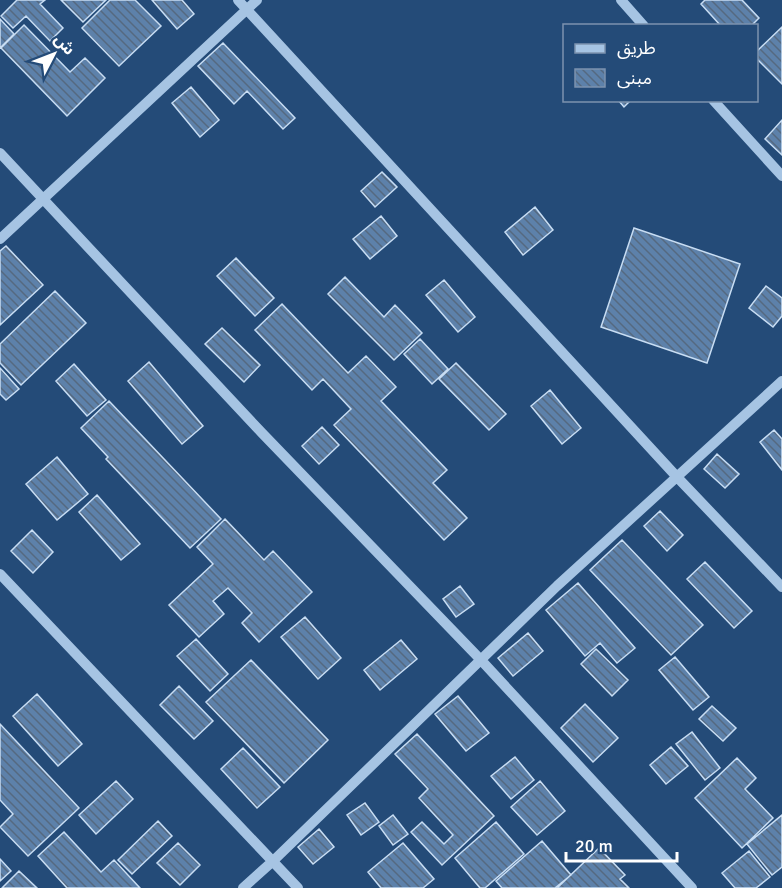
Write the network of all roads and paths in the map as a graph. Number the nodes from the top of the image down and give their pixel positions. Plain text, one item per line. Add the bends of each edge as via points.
1 (238, 0) edge
2 (257, 0) edge
3 (621, 0) edge
4 (247, 9) junction
5 (642, 24) edge
6 (715, 102) edge
7 (0, 153) edge
8 (782, 176) edge
9 (43, 199) junction
10 (0, 239) edge
11 (782, 381) edge
12 (677, 477) junction
13 (0, 574) edge
14 (782, 587) edge
15 (480, 659) junction
16 (273, 861) junction
17 (243, 888) edge
18 (298, 888) edge
19 (692, 888) edge

1 - 4 street
2 - 4 street
3 - 5 street
4 - 9 street
4 - 12 street
6 - 8 street
7 - 9 street
9 - 10 street
9 - 15 street
11 - 12 street
12 - 14 street
12 - 15 street
13 - 16 street
15 - 16 street
15 - 19 street
16 - 17 street
16 - 18 street

